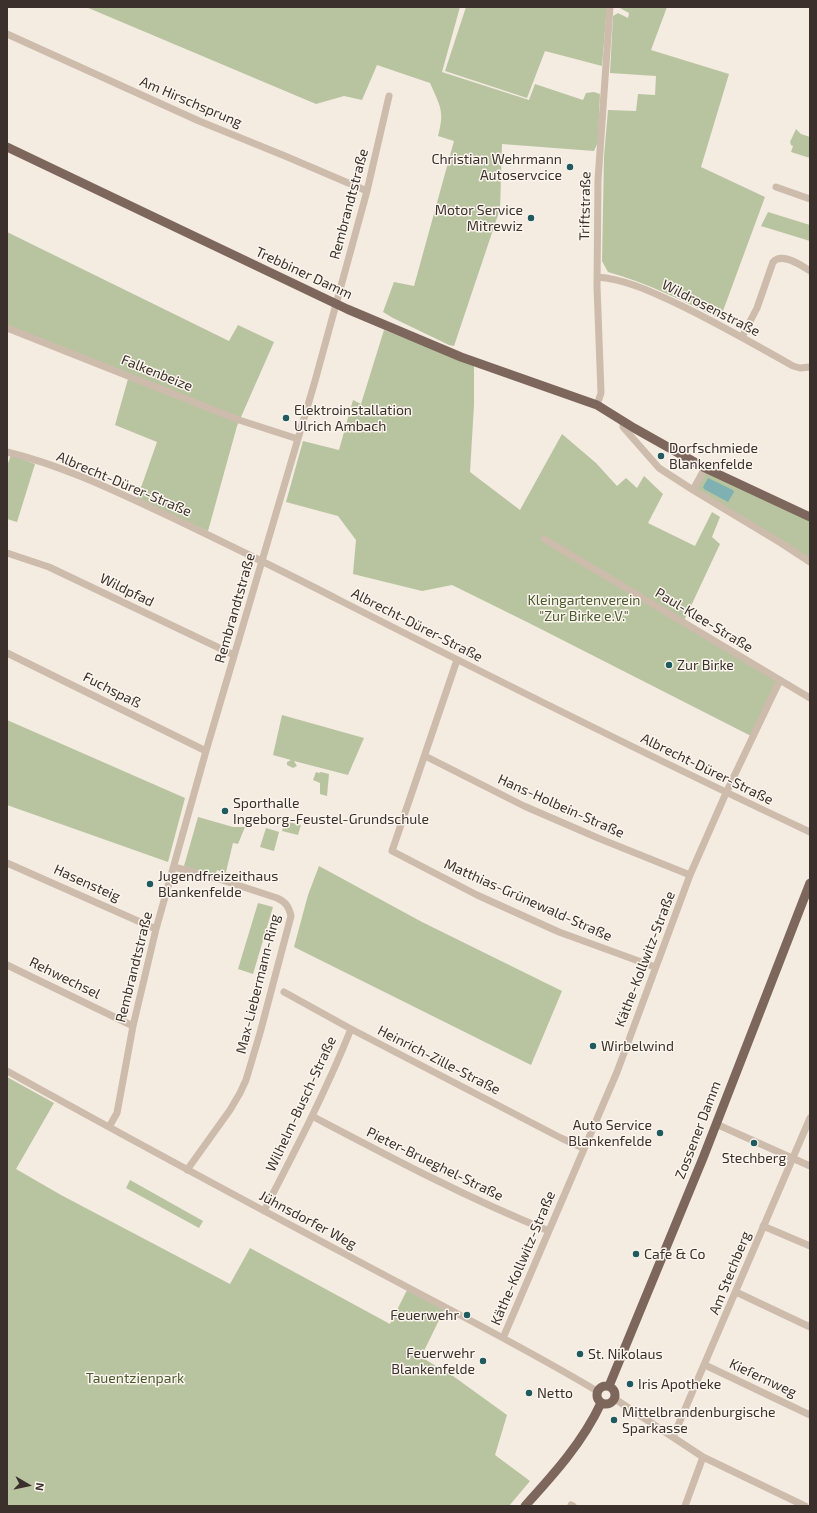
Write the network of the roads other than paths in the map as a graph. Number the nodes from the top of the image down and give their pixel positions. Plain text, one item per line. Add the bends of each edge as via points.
1 (610, 7) edge
2 (7, 34) edge
3 (389, 96) dead end
4 (7, 147) edge
5 (776, 187) dead end
6 (367, 191) junction
7 (810, 199) edge
8 (810, 271) edge
9 (597, 277) junction
10 (336, 304) junction
11 (7, 328) edge
12 (742, 337) junction
13 (810, 367) edge
14 (597, 404) junction
15 (623, 421) junction
16 (298, 439) junction
17 (7, 452) edge
18 (705, 468) junction
19 (692, 490) junction
20 (810, 517) edge
21 (544, 539) dead end
22 (7, 553) edge
23 (262, 560) junction
24 (810, 562) edge
25 (7, 653) edge
26 (234, 655) junction
27 (457, 660) junction
28 (780, 680) junction
29 (810, 698) edge
30 (206, 751) junction
31 (425, 756) junction
32 (726, 793) junction
33 (810, 832) edge
34 (7, 863) edge
35 (174, 867) junction
36 (690, 875) junction
37 (810, 883) edge
38 (156, 929) junction
39 (7, 965) edge
40 (655, 967) junction
41 (284, 992) dead end
42 (133, 1026) junction
43 (350, 1029) junction
44 (7, 1071) edge
45 (312, 1116) junction
46 (810, 1118) edge
47 (716, 1124) junction
48 (109, 1127) junction
49 (583, 1148) junction
50 (793, 1157) junction
51 (810, 1166) edge
52 (187, 1170) junction
53 (264, 1211) junction
54 (763, 1226) junction
55 (549, 1231) junction
56 (810, 1246) edge
57 (736, 1292) junction
58 (810, 1327) edge
59 (503, 1338) junction
60 (705, 1365) junction
61 (609, 1386) junction
62 (598, 1391) junction
63 (614, 1399) junction
64 (601, 1403) junction
65 (810, 1415) edge
66 (674, 1437) junction
67 (703, 1457) junction
68 (528, 1503) edge
69 (685, 1506) edge
70 (805, 1506) edge

1 - 9 street, Triftstraße via 598,180
2 - 6 street, Am Hirschsprung via 199,121
3 - 6 street, Rembrandtstraße
4 - 10 main road, Trebbiner Damm
5 - 7 street
6 - 10 street, Rembrandtstraße
8 - 12 street via 791,261 776,258 757,308
9 - 12 street, Wildrosenstraße via 614,279 656,294
9 - 14 street, Triftstraße via 601,393
10 - 14 main road, Trebbiner Damm via 454,354
10 - 16 street, Rembrandtstraße
11 - 16 street, Falkenbeize via 239,420
12 - 13 street, Wildrosenstraße via 793,366
14 - 15 main road, Trebbiner Damm
15 - 18 main road, Trebbiner Damm
15 - 19 street via 623,427 659,468
16 - 23 street, Rembrandtstraße
17 - 23 street, Albrecht-Dürer-Straße via 39,461 112,489
18 - 19 street
18 - 20 main road, Trebbiner Damm
19 - 24 street
21 - 28 street, Paul-Klee-Straße
22 - 26 street, Wildpfad via 49,567
23 - 26 street, Rembrandtstraße
23 - 27 street, Albrecht-Dürer-Straße
25 - 30 street, Fuchspaß
26 - 30 street, Rembrandtstraße
27 - 31 street
27 - 32 street, Albrecht-Dürer-Straße
28 - 29 street, Paul-Klee-Straße
28 - 32 street, Käthe-Kollwitz-Straße
30 - 35 street, Rembrandtstraße
31 - 36 street, Hans-Holbein-Straße via 524,806
31 - 40 street, Matthias-Grünewald-Straße via 392,851 477,895 559,932
32 - 33 street, Albrecht-Dürer-Straße
32 - 36 street, Käthe-Kollwitz-Straße
34 - 38 street, Hasensteig
35 - 38 street, Rembrandtstraße
35 - 52 street, Max-Liebermann-Ring via 277,898 284,901 291,916 246,1080 230,1110
36 - 40 street, Käthe-Kollwitz-Straße
37 - 47 main road, Zossener Damm
38 - 42 street, Rembrandtstraße
39 - 42 street, Rehwechsel
40 - 49 street, Käthe-Kollwitz-Straße via 617,1072
41 - 43 street, Heinrich-Zille-Straße
42 - 48 street, Rembrandtstraße via 117,1112
43 - 45 street, Wilhelm-Busch-Straße
43 - 49 street, Heinrich-Zille-Straße
44 - 48 street, Jühnsdorfer Weg
45 - 53 street, Wilhelm-Busch-Straße
45 - 55 street, Pieter-Brueghel-Straße via 500,1212
46 - 50 street, Am Stechberg
47 - 50 street
47 - 61 main road, Zossener Damm
48 - 52 street, Jühnsdorfer Weg
49 - 55 street, Käthe-Kollwitz-Straße
50 - 51 street
50 - 54 street, Am Stechberg
52 - 53 street, Jühnsdorfer Weg
53 - 59 street, Jühnsdorfer Weg
54 - 56 street
54 - 57 street, Am Stechberg
55 - 59 street, Käthe-Kollwitz-Straße
57 - 58 street
57 - 60 street, Am Stechberg
59 - 62 street, Jühnsdorfer Weg
60 - 65 street, Kiefernweg
60 - 66 street, Am Stechberg
61 - 62 main road via 601,1387
61 - 63 main road via 615,1391
62 - 64 main road via 597,1397
63 - 64 main road via 610,1404
63 - 66 street
64 - 68 main road via 586,1432
66 - 67 street
67 - 69 street
67 - 70 street

